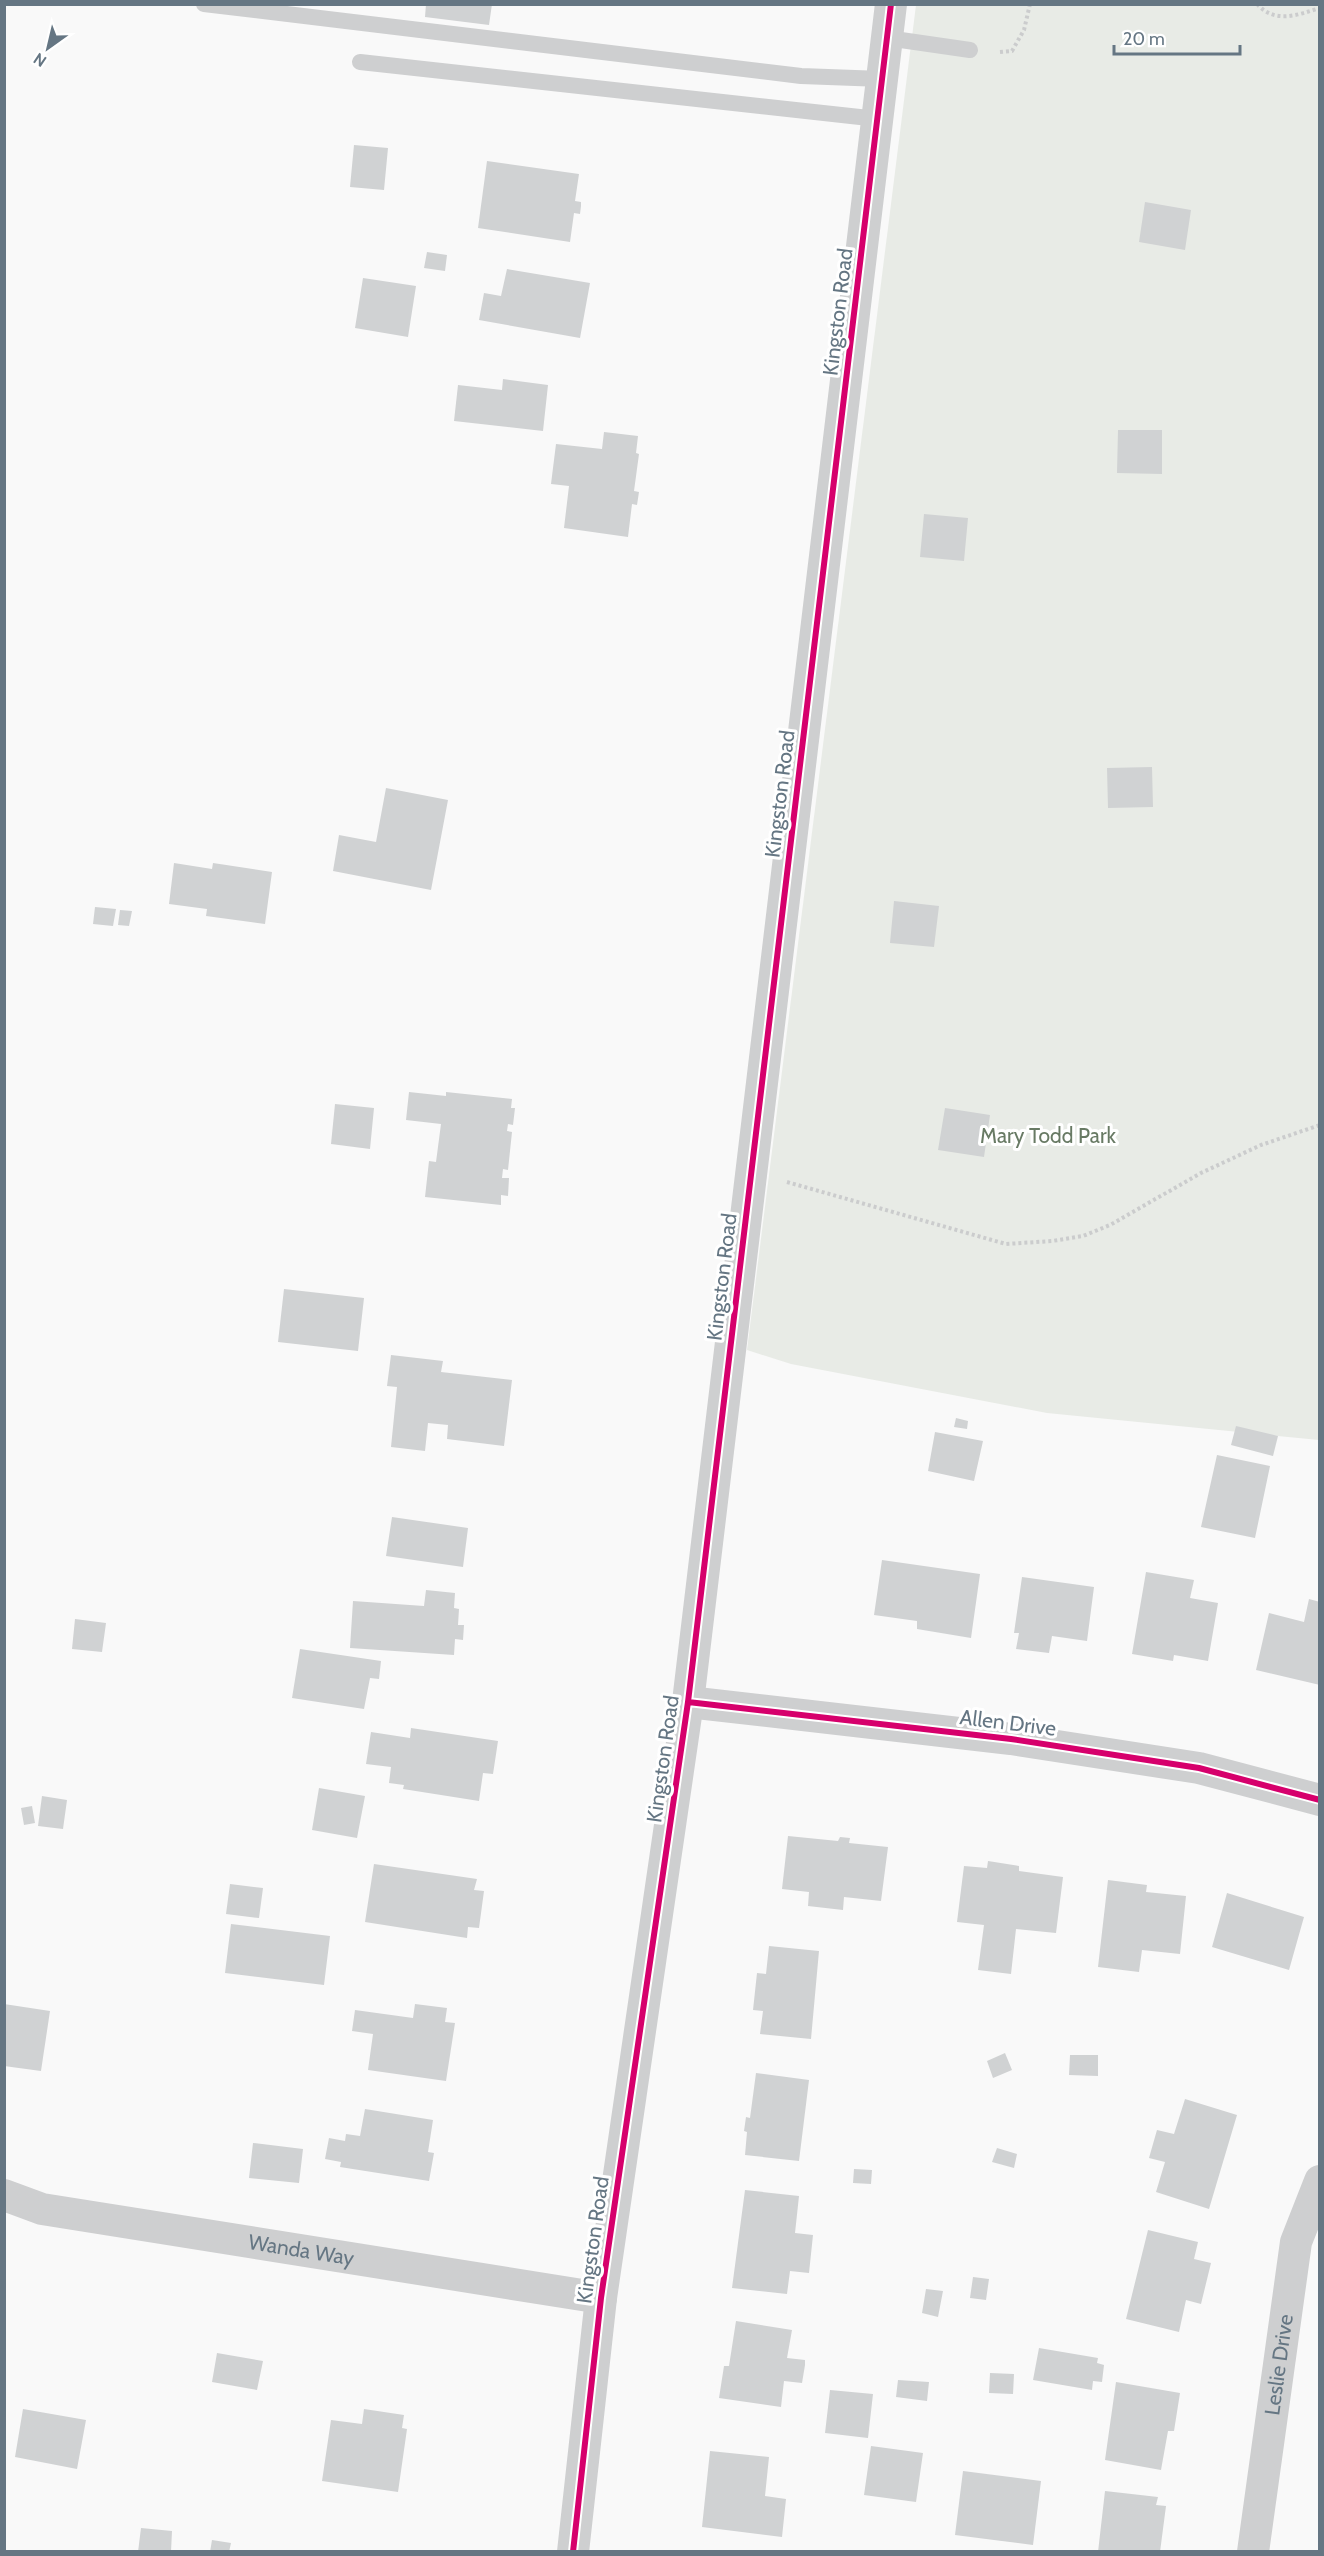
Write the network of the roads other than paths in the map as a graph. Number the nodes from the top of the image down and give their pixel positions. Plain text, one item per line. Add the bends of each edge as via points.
1 (204, 4) edge
2 (891, 4) edge
3 (887, 38) junction
4 (969, 50) road end
5 (360, 62) dead end
6 (882, 79) junction
7 (878, 119) junction
8 (688, 1702) junction
9 (1320, 1800) edge
10 (1320, 2181) edge
11 (4, 2195) edge
12 (601, 2298) junction
13 (573, 2552) edge
14 (1253, 2552) edge

1 - 6 lane via 801,76
2 - 3 street, Kingston Road
3 - 4 lane
3 - 6 street, Kingston Road
5 - 7 lane
6 - 7 street, Kingston Road
7 - 8 street, Kingston Road
8 - 9 street, Allen Drive via 1011,1739 1187,1766
8 - 12 street, Kingston Road
10 - 14 street, Leslie Drive via 1296,2242
11 - 12 street, Wanda Way via 42,2209
12 - 13 street, Kingston Road

